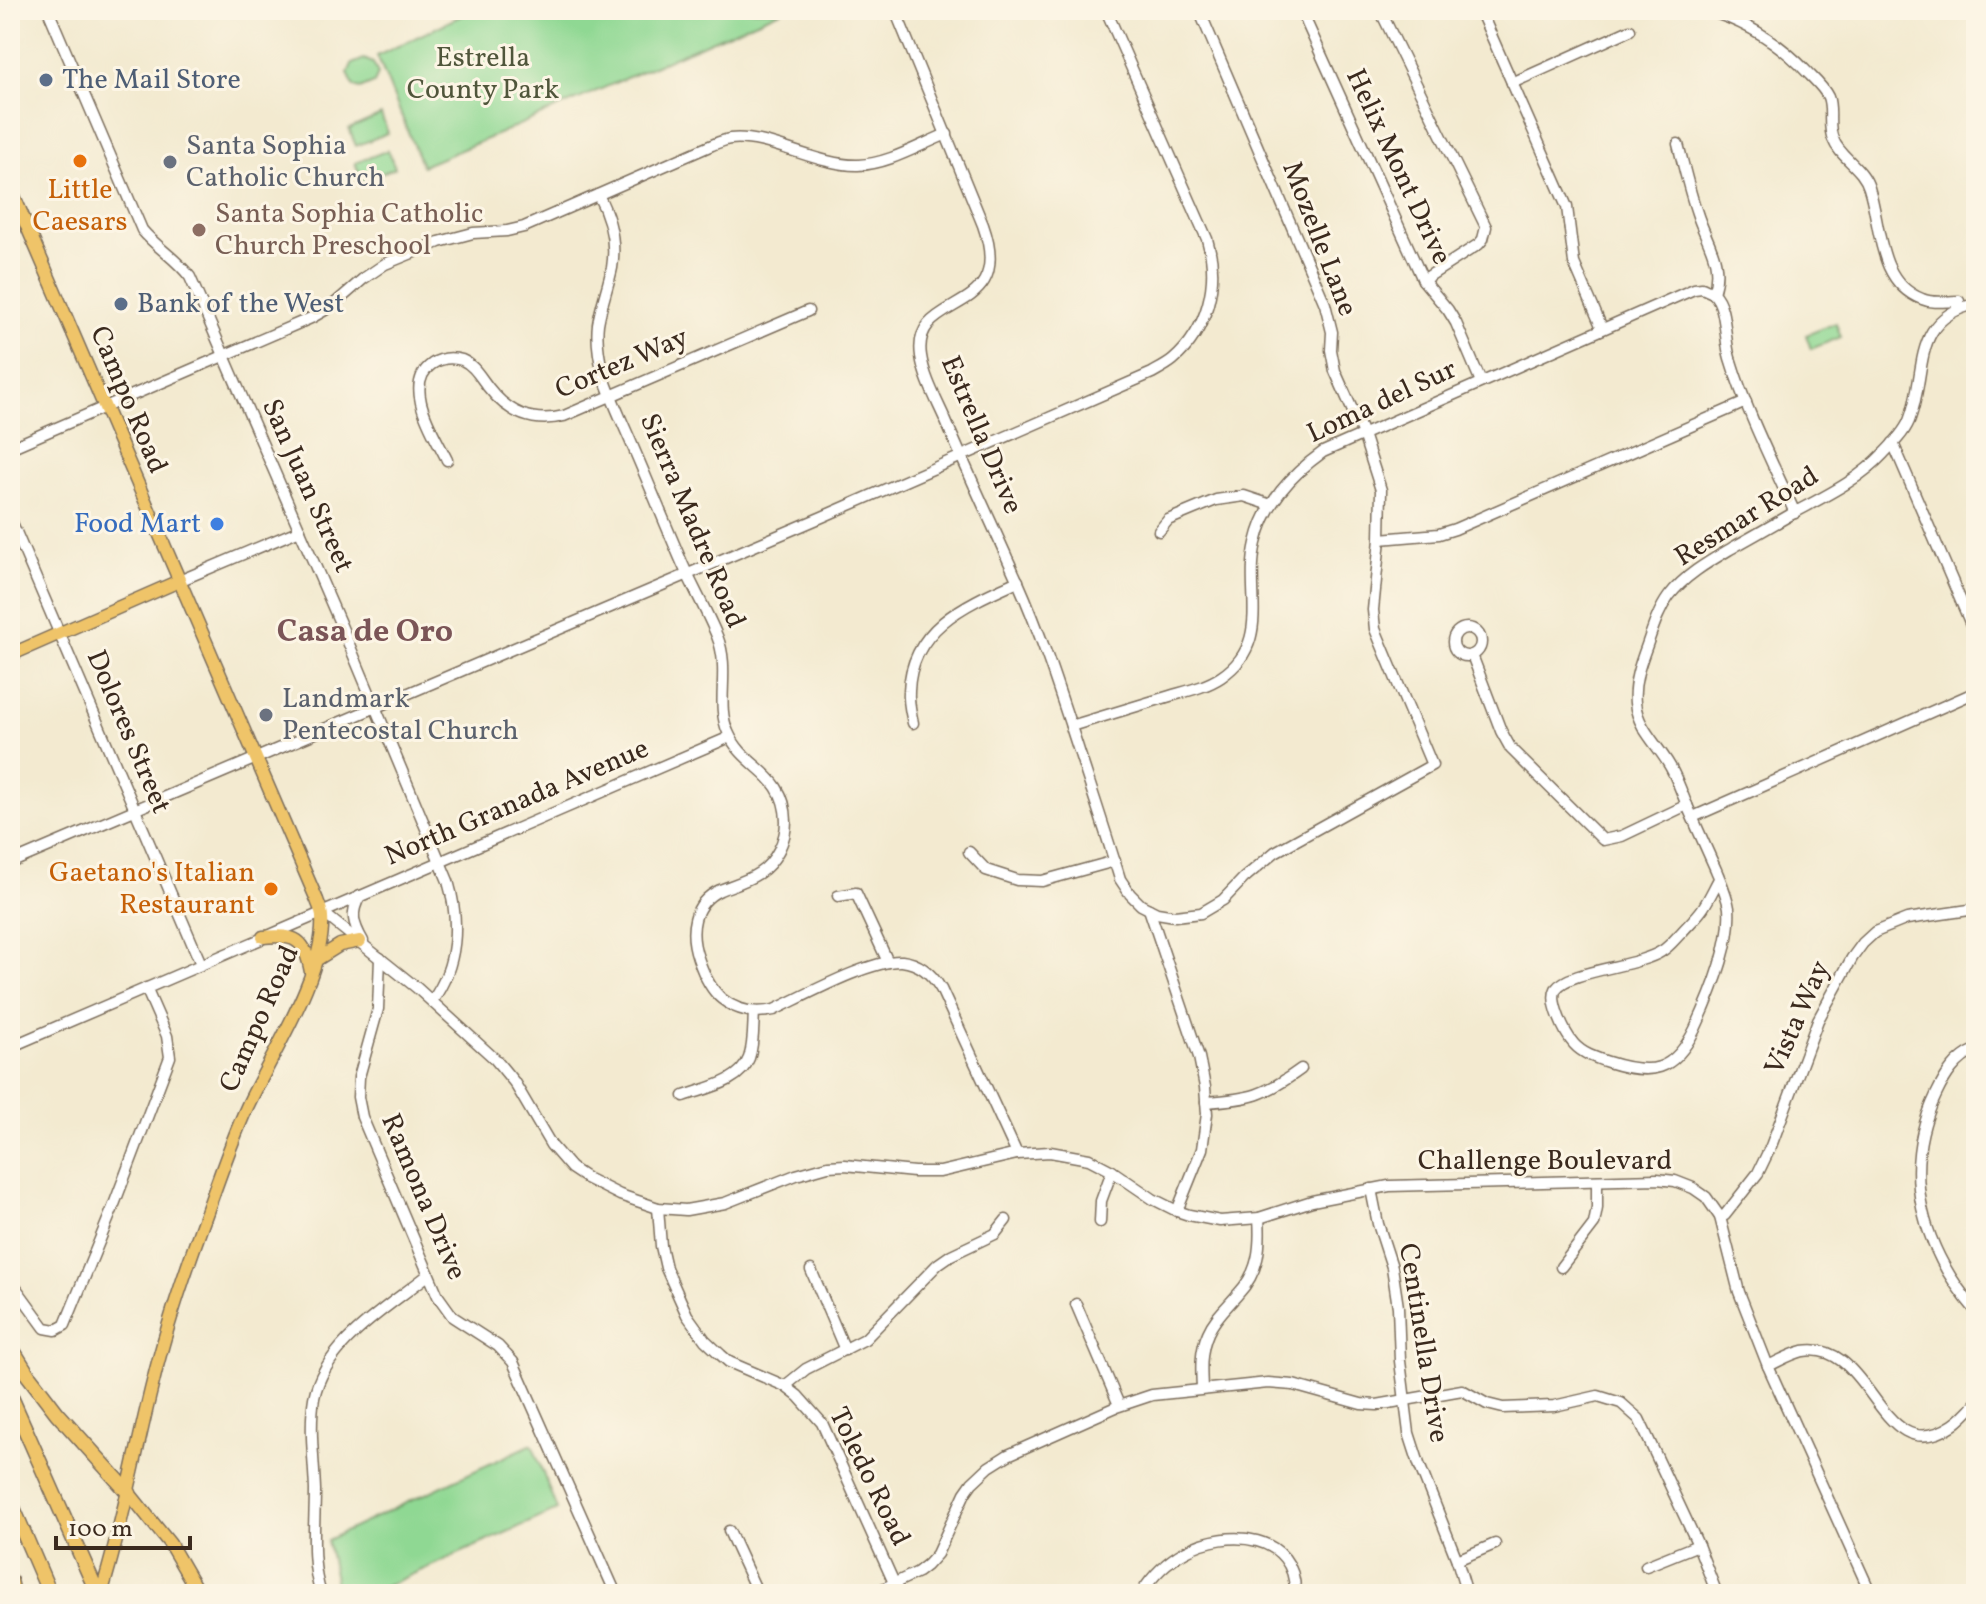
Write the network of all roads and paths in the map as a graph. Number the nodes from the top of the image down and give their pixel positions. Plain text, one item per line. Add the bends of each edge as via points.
1 (48, 10) edge
2 (895, 10) edge
3 (1106, 10) edge
4 (1199, 10) edge
5 (1301, 10) edge
6 (1380, 10) edge
7 (1480, 10) edge
8 (1705, 10) edge
9 (1630, 30) dead end
10 (1512, 83) junction
11 (947, 134) junction
12 (1678, 144) dead end
13 (10, 187) edge
14 (598, 195) junction
15 (1423, 280) junction
16 (1713, 293) junction
17 (1976, 304) edge
18 (1958, 309) junction
19 (808, 311) dead end
20 (1602, 328) junction
21 (224, 356) junction
22 (1481, 382) junction
23 (611, 395) junction
24 (1746, 402) junction
25 (105, 407) junction
26 (1363, 434) junction
27 (1893, 443) junction
28 (10, 448) edge
29 (961, 457) junction
30 (447, 460) dead end
31 (1271, 505) junction
32 (1795, 513) junction
33 (10, 518) edge
34 (300, 530) junction
35 (1159, 531) dead end
36 (1380, 539) junction
37 (687, 573) junction
38 (179, 581) junction
39 (1018, 581) junction
40 (59, 633) junction
41 (1976, 636) edge
42 (10, 655) edge
43 (1472, 655) dead end
44 (1976, 692) edge
45 (376, 706) junction
46 (913, 723) dead end
47 (1071, 726) junction
48 (730, 737) junction
49 (255, 758) junction
50 (1687, 805) junction
51 (135, 810) junction
52 (1693, 817) junction
53 (969, 852) dead end
54 (440, 861) junction
55 (1115, 861) junction
56 (10, 863) edge
57 (1719, 879) junction
58 (360, 896) junction
59 (838, 896) dead end
60 (1149, 909) junction
61 (1976, 909) edge
62 (322, 912) junction
63 (263, 937) junction
64 (363, 944) junction
65 (380, 958) junction
66 (888, 962) junction
67 (201, 964) junction
68 (314, 966) junction
69 (146, 988) junction
70 (432, 1001) junction
71 (754, 1012) junction
72 (10, 1047) edge
73 (1976, 1050) edge
74 (1301, 1069) dead end
75 (684, 1096) dead end
76 (1206, 1102) junction
77 (1017, 1154) junction
78 (1112, 1171) junction
79 (1597, 1181) junction
80 (1371, 1189) junction
81 (658, 1208) junction
82 (1177, 1211) junction
83 (1720, 1217) junction
84 (1259, 1218) junction
85 (1006, 1220) dead end
86 (1100, 1222) dead end
87 (1561, 1267) dead end
88 (811, 1270) dead end
89 (428, 1275) junction
90 (10, 1280) edge
91 (1076, 1304) dead end
92 (1976, 1311) edge
93 (10, 1346) edge
94 (845, 1350) junction
95 (1768, 1366) junction
96 (785, 1386) junction
97 (1202, 1388) junction
98 (10, 1395) edge
99 (1404, 1401) junction
100 (1976, 1403) edge
101 (1119, 1405) junction
102 (129, 1493) junction
103 (10, 1501) edge
104 (729, 1531) dead end
105 (1495, 1544) dead end
106 (1698, 1545) junction
107 (1457, 1560) junction
108 (1646, 1566) dead end
109 (10, 1580) edge
110 (897, 1589) edge
111 (13, 1594) edge
112 (50, 1594) edge
113 (100, 1594) edge
114 (199, 1594) edge
115 (321, 1594) edge
116 (616, 1594) edge
117 (758, 1594) edge
118 (872, 1594) edge
119 (1141, 1594) edge
120 (1295, 1594) edge
121 (1467, 1594) edge
122 (1717, 1594) edge
123 (1871, 1594) edge

1 - 21 street, San Juan Street via 142,230 190,277
2 - 11 street, Estrella Drive
3 - 29 street via 1202,225 1212,255 1207,309 1171,363
4 - 26 street, Mozelle Lane via 1325,304 1335,371
5 - 15 street, Helix Mont Drive
6 - 15 street via 1486,227 1479,244
7 - 10 street
8 - 18 street via 1764,35 1818,83 1829,100 1833,140 1870,188 1891,273 1923,300 1959,301
9 - 10 street
10 - 20 street via 1567,207 1574,263
11 - 14 street via 859,165 729,139
11 - 29 street, Estrella Drive via 990,253 982,285 930,322 920,346
12 - 16 street via 1697,215 1715,256
13 - 25 main road, Campo Road
14 - 21 street via 524,227 439,242 385,264 324,311
14 - 23 street, Sierra Madre Road via 613,248 597,332
15 - 22 street, Helix Mont Drive via 1456,323
16 - 20 street, Loma del Sur via 1694,289
16 - 24 street
17 - 18 street, Resmar Road
18 - 27 street, Resmar Road via 1936,326 1923,349 1917,396 1907,425
19 - 23 street, Cortez Way
20 - 22 street, Loma del Sur
21 - 25 street
21 - 34 street, San Juan Street
22 - 26 street, Loma del Sur
23 - 30 street, Cortez Way via 547,420 515,412 467,363 454,358 436,362 423,374 419,393
23 - 37 street, Sierra Madre Road
24 - 32 street
24 - 36 street via 1455,529
25 - 28 street
25 - 38 main road, Campo Road
26 - 31 street, Loma del Sur via 1304,466
26 - 36 street, Mozelle Lane via 1381,490
27 - 32 street, Resmar Road via 1866,471
27 - 41 street
29 - 37 street
29 - 39 street, Estrella Drive
31 - 35 street via 1244,496 1216,500 1168,520
31 - 47 street, Loma del Sur via 1253,558 1254,627 1234,666 1211,683
32 - 50 street, Resmar Road via 1701,566 1659,613 1637,673 1635,702 1641,725 1673,770
33 - 40 street, Dolores Street
34 - 38 street
34 - 45 street, San Juan Street
36 - 60 street, Mozelle Lane via 1375,629 1432,765 1275,852 1209,909 1175,916
37 - 45 street
37 - 48 street, Sierra Madre Road via 720,645 723,715
38 - 40 main road
38 - 49 main road, Campo Road
39 - 46 street via 958,610 930,635 911,670
39 - 47 street, Estrella Drive
40 - 42 main road
40 - 51 street, Dolores Street
43 - 50 street via 1511,749 1603,840
44 - 52 street
45 - 49 street
45 - 54 street, San Juan Street
47 - 55 street, Estrella Drive
48 - 54 street, North Granada Avenue
48 - 71 street via 779,791 784,836 764,869 704,902 692,935 713,990 730,1004
49 - 51 street
49 - 62 main road, Campo Road
50 - 52 street, Resmar Road
51 - 56 street
51 - 67 street, Dolores Street
52 - 57 street, Resmar Road
53 - 55 street via 986,870 1017,880 1042,881
54 - 58 street, North Granada Avenue
54 - 70 street, San Juan Street via 454,904 455,942 445,980
55 - 60 street, Estrella Drive via 1130,894
57 - 57 street, Resmar Road via 1703,908 1665,950 1558,986 1558,1016 1574,1044 1589,1056 1652,1071 1687,1045 1709,999 1729,931 1728,904
58 - 62 street, North Granada Avenue
58 - 64 street via 352,917
59 - 66 street via 856,893
60 - 76 street via 1199,1057
61 - 83 street, Vista Way via 1907,919 1863,943 1818,1020 1758,1173
62 - 63 street, North Granada Avenue
62 - 64 street, Challenge Boulevard
62 - 68 main road, Campo Road
63 - 67 street, North Granada Avenue
63 - 68 main road via 296,938
64 - 65 street, Challenge Boulevard
64 - 68 main road via 340,945
65 - 70 street, Challenge Boulevard
65 - 89 street, Ramona Drive via 378,1009 360,1070 358,1103
66 - 71 street via 774,1010
66 - 77 street via 912,963 937,982
67 - 69 street, North Granada Avenue
68 - 102 main road, Campo Road via 233,1138 168,1322
69 - 72 street, North Granada Avenue
69 - 90 street via 167,1036 170,1057 67,1322 60,1329 45,1328
70 - 81 street, Challenge Boulevard via 507,1073 571,1168 620,1195
71 - 75 street via 750,1055 741,1071
73 - 92 street via 1954,1064 1931,1105 1919,1151 1918,1182 1932,1244
74 - 76 street via 1263,1093
76 - 82 street via 1202,1149
77 - 78 street, Challenge Boulevard via 1076,1156
77 - 81 street, Challenge Boulevard via 940,1172 828,1166 725,1203 686,1210
78 - 82 street, Challenge Boulevard
78 - 86 street
79 - 80 street, Challenge Boulevard
79 - 83 street, Challenge Boulevard via 1675,1181 1699,1192
79 - 87 street via 1594,1224
80 - 84 street, Challenge Boulevard
80 - 99 street, Centinella Drive via 1392,1267
81 - 96 street, Toledo Road via 666,1268 692,1324 729,1362
82 - 84 street, Challenge Boulevard via 1220,1221
83 - 95 street via 1739,1292
84 - 97 street via 1255,1268 1218,1315 1204,1343
85 - 94 street via 995,1234 938,1264 865,1339
88 - 94 street
89 - 115 street via 343,1344 317,1388 315,1565
89 - 116 street, Ramona Drive via 453,1317 513,1362
91 - 101 street
93 - 102 highway via 57,1413
94 - 96 street
95 - 100 street via 1809,1351 1844,1361 1898,1427 1916,1434 1945,1429
95 - 123 street
96 - 110 street, Toledo Road via 822,1423
97 - 99 street via 1268,1383 1361,1404
97 - 101 street
98 - 113 highway
99 - 106 street via 1462,1390 1503,1408 1554,1406 1598,1396 1621,1403 1639,1419
99 - 107 street, Centinella Drive via 1413,1448
101 - 110 street via 989,1467 965,1493 937,1554
102 - 113 main road, Campo Road
102 - 114 main road via 170,1544
103 - 112 highway
104 - 117 street
105 - 107 street
106 - 108 street
106 - 122 street
107 - 121 street, Centinella Drive
109 - 111 highway
110 - 118 street
119 - 120 street via 1186,1550 1238,1539 1263,1541 1285,1557

